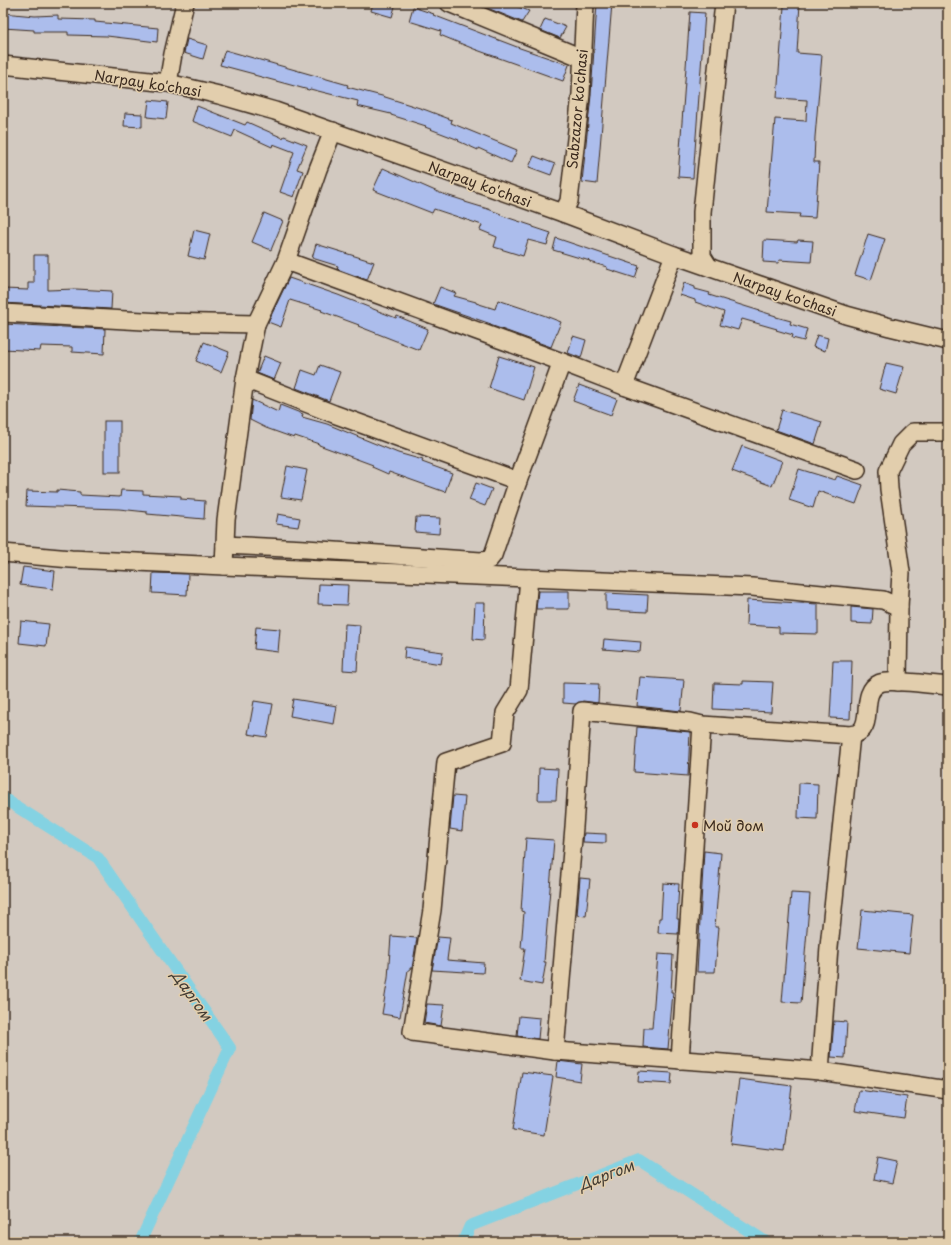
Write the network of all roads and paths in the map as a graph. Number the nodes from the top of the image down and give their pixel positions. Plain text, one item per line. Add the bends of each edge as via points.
1 (185, 3) edge
2 (449, 3) edge
3 (585, 3) edge
4 (724, 3) edge
5 (582, 58) junction
6 (3, 65) edge
7 (168, 83) junction
8 (333, 131) junction
9 (563, 213) junction
10 (674, 255) junction
11 (286, 261) junction
12 (709, 267) junction
13 (3, 313) edge
14 (256, 324) junction
15 (948, 341) edge
16 (562, 362) junction
17 (245, 379) junction
18 (624, 386) junction
19 (948, 432) edge
20 (857, 470) dead end
21 (518, 481) junction
22 (225, 545) junction
23 (3, 553) edge
24 (224, 566) junction
25 (529, 578) junction
26 (899, 607) junction
27 (898, 682) junction
28 (948, 686) edge
29 (702, 725) junction
30 (851, 736) junction
31 (555, 1051) junction
32 (680, 1060) junction
33 (820, 1071) junction
34 (948, 1090) edge

1 - 7 street
2 - 5 street
3 - 5 street, Sabzazor ko'chasi
4 - 12 street via 702,212 702,256
5 - 9 street, Sabzazor ko'chasi via 581,94 569,201
6 - 7 street, Narpay ko'chasi
7 - 8 street, Narpay ko'chasi via 275,111
8 - 9 street, Narpay ko'chasi
8 - 11 street
9 - 10 street, Narpay ko'chasi
10 - 12 street, Narpay ko'chasi
10 - 18 street
11 - 14 street
11 - 16 street
12 - 15 street, Narpay ko'chasi via 846,315
13 - 14 street via 161,322
14 - 17 street
16 - 18 street
16 - 21 street
17 - 21 street
17 - 22 street
18 - 20 street
19 - 26 street via 913,432 901,444 888,470 888,489 901,572
21 - 22 street via 494,555 489,560
22 - 24 street
23 - 24 street
24 - 25 street
25 - 26 street via 752,587 883,600
25 - 31 street via 519,690 505,713 502,743 446,762 432,910 412,1032
26 - 27 street
27 - 28 street
27 - 30 street via 880,683 873,689 868,697 865,724 860,732
29 - 30 street
29 - 31 street via 582,711
29 - 32 street
30 - 33 street via 829,947
31 - 32 street
32 - 33 street
33 - 34 street

